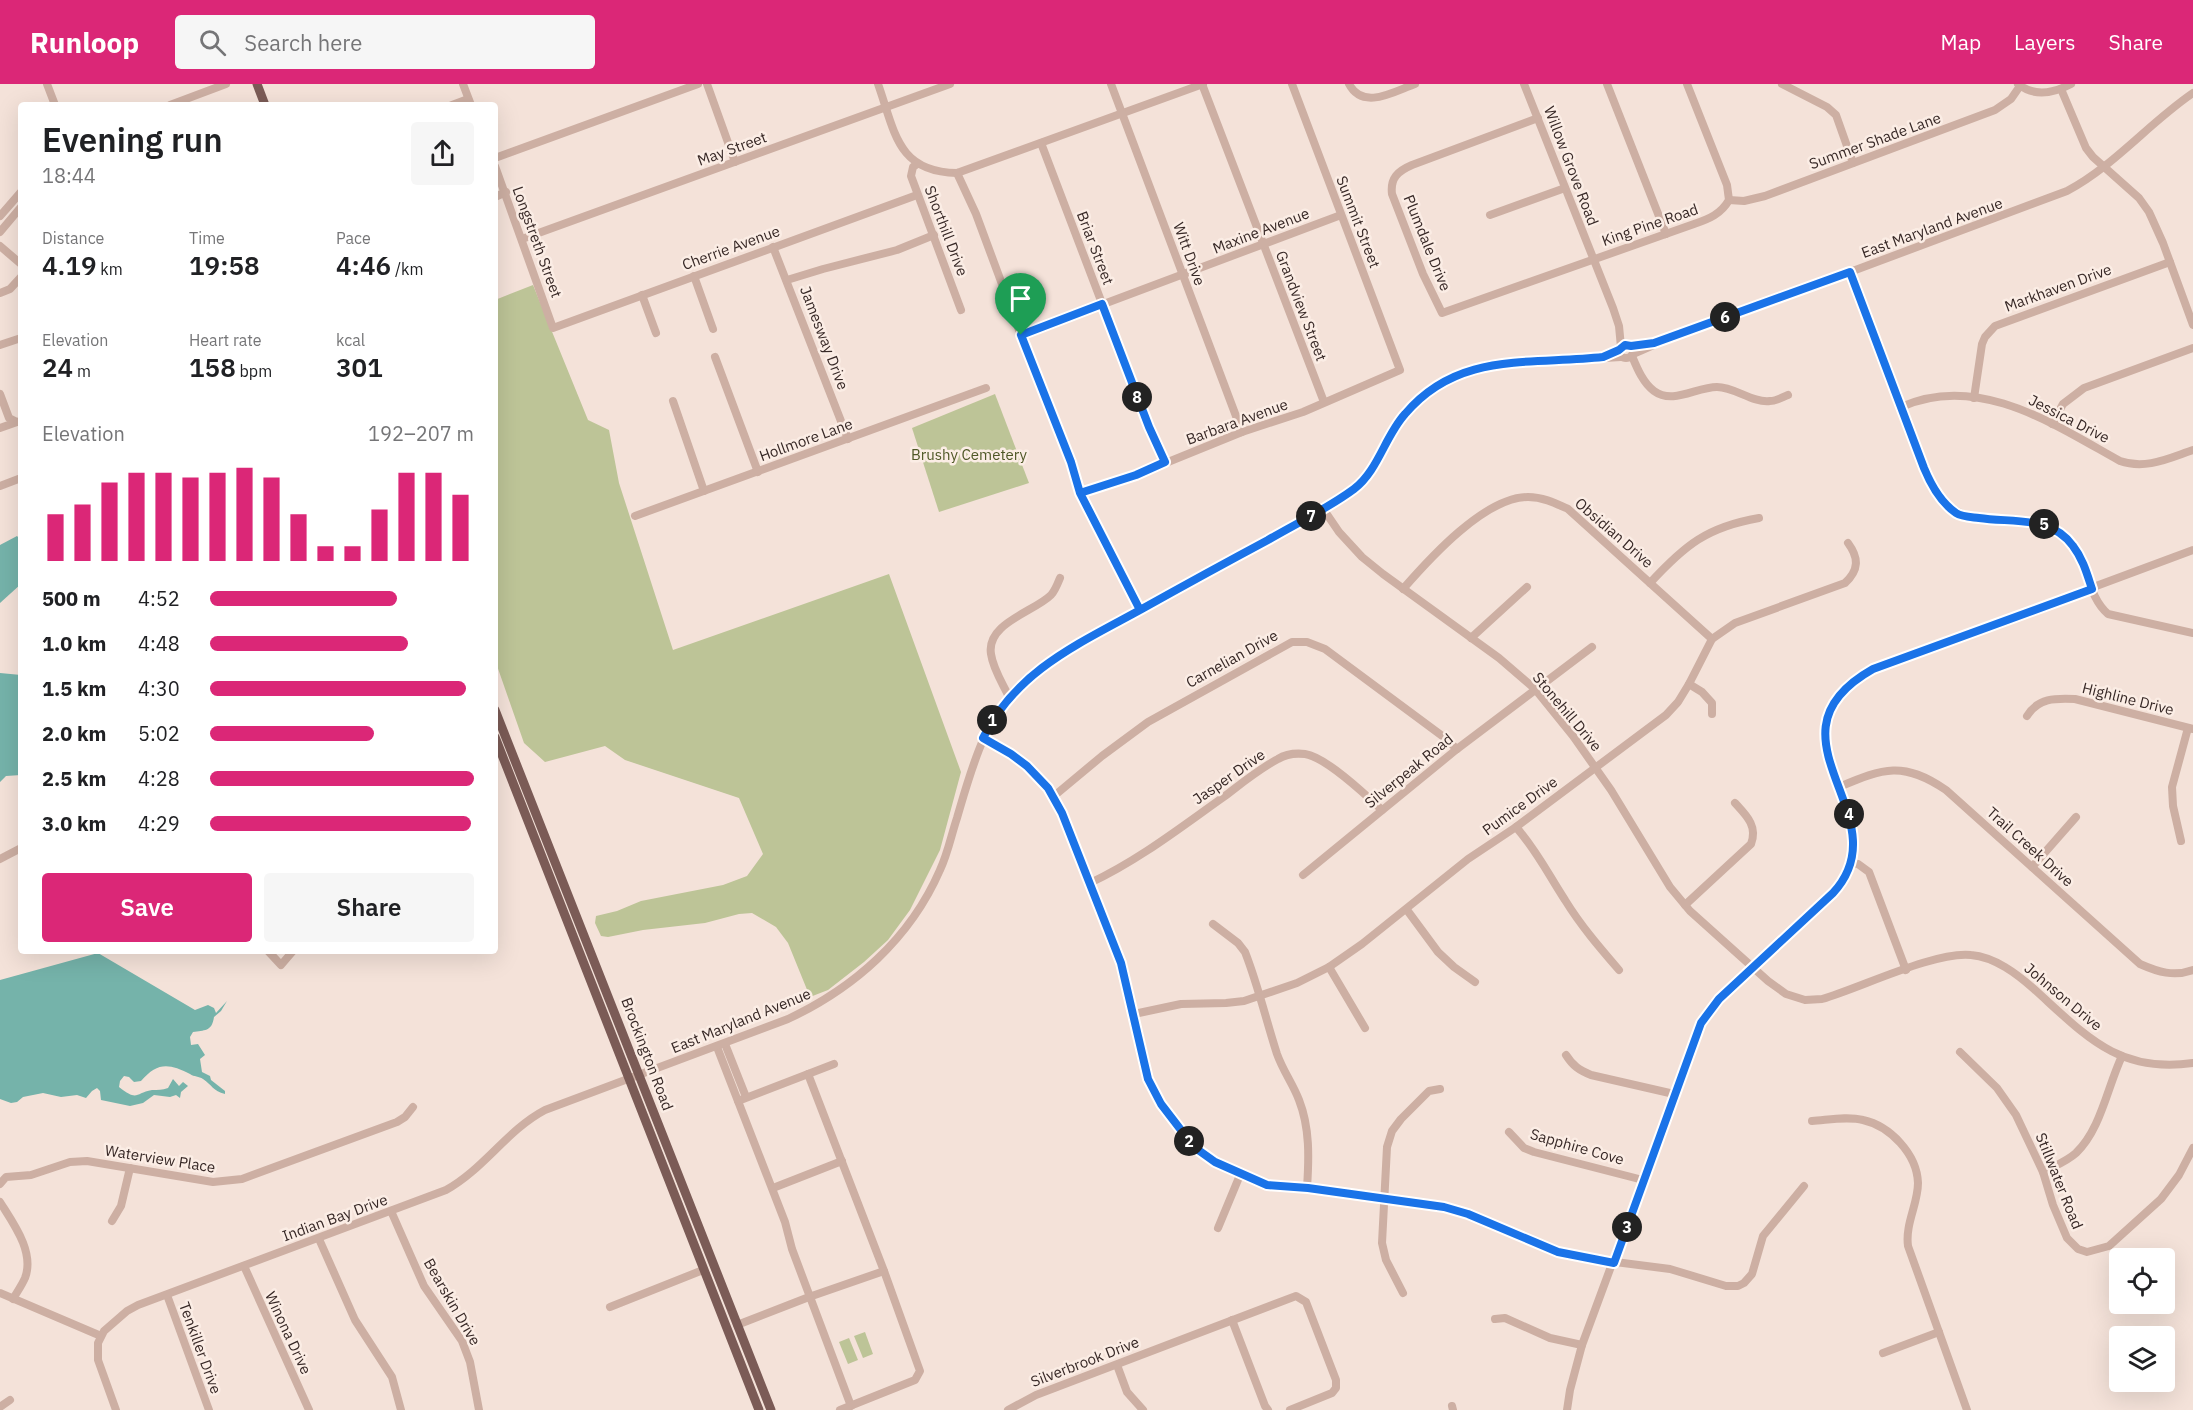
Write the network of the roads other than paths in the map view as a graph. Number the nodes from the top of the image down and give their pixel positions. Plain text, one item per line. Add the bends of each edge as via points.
1 (47, 84) edge
2 (226, 84) edge
3 (257, 84) edge
4 (463, 84) edge
5 (698, 84) edge
6 (707, 84) edge
7 (878, 84) edge
8 (950, 84) edge
9 (1111, 84) edge
10 (1202, 84) edge
11 (1292, 84) edge
12 (1350, 84) edge
13 (1415, 84) edge
14 (1524, 84) edge
15 (1607, 84) edge
16 (1687, 84) edge
17 (1782, 84) edge
18 (2071, 84) edge
19 (2019, 85) edge
20 (2061, 89) junction
21 (2193, 93) edge
22 (54, 102) edge
23 (178, 102) edge
24 (264, 102) edge
25 (470, 102) edge
26 (886, 107) junction
27 (1122, 113) junction
28 (1538, 118) junction
29 (1041, 143) junction
30 (498, 157) edge
31 (735, 162) junction
32 (1853, 163) junction
33 (917, 164) junction
34 (2104, 167) junction
35 (498, 172) edge
36 (957, 173) junction
37 (1565, 188) junction
38 (506, 192) junction
39 (18, 195) edge
40 (917, 195) junction
41 (498, 196) edge
42 (1729, 200) junction
43 (13, 201) junction
44 (18, 205) edge
45 (18, 211) edge
46 (1341, 215) junction
47 (1490, 215) dead end
48 (0, 216) edge
49 (0, 232) edge
50 (934, 234) junction
51 (1666, 234) junction
52 (522, 240) junction
53 (1263, 244) junction
54 (0, 246) edge
55 (773, 247) junction
56 (1593, 259) junction
57 (18, 261) edge
58 (2169, 262) junction
59 (1850, 272) junction
60 (1182, 274) junction
61 (694, 276) junction
62 (18, 280) edge
63 (788, 280) junction
64 (0, 293) edge
65 (642, 295) junction
66 (1102, 304) junction
67 (961, 310) dead end
68 (2193, 325) edge
69 (553, 328) joint
70 (713, 329) dead end
71 (656, 333) dead end
72 (1021, 335) junction
73 (18, 339) edge
74 (0, 345) edge
75 (2193, 348) edge
76 (1626, 352) junction
77 (715, 357) dead end
78 (1400, 370) joint
79 (986, 388) dead end
80 (0, 394) edge
81 (1788, 395) dead end
82 (1974, 398) junction
83 (673, 401) dead end
84 (1324, 402) junction
85 (1901, 407) junction
86 (18, 421) edge
87 (18, 421) edge
88 (2052, 424) junction
89 (0, 428) edge
90 (1242, 432) junction
91 (848, 438) junction
92 (2193, 450) edge
93 (1165, 462) junction
94 (758, 472) junction
95 (18, 479) edge
96 (0, 486) edge
97 (704, 491) junction
98 (1080, 493) junction
99 (1324, 510) junction
100 (635, 516) dead end
101 (1759, 518) dead end
102 (1848, 543) dead end
103 (2193, 550) edge
104 (1060, 578) dead end
105 (1650, 582) junction
106 (1527, 587) dead end
107 (1403, 589) junction
108 (2092, 589) junction
109 (1140, 610) junction
110 (2193, 633) edge
111 (1471, 638) junction
112 (1712, 639) junction
113 (1592, 647) dead end
114 (1689, 684) junction
115 (1535, 689) junction
116 (1009, 698) junction
117 (1713, 714) dead end
118 (2027, 716) dead end
119 (498, 718) edge
120 (2190, 728) edge
121 (983, 738) junction
122 (498, 745) edge
123 (1457, 749) junction
124 (1594, 767) junction
125 (1839, 787) junction
126 (1054, 796) junction
127 (1735, 803) dead end
128 (1382, 810) junction
129 (2076, 817) dead end
130 (1516, 827) junction
131 (2181, 841) dead end
132 (18, 850) edge
133 (0, 859) edge
134 (1851, 863) junction
135 (2032, 867) junction
136 (1303, 875) dead end
137 (1090, 883) junction
138 (1685, 905) junction
139 (1407, 910) junction
140 (1213, 924) dead end
141 (271, 954) edge
142 (290, 954) edge
143 (1752, 966) junction
144 (1329, 967) junction
145 (1619, 970) dead end
146 (1906, 970) junction
147 (2193, 970) edge
148 (1475, 982) dead end
149 (1260, 997) junction
150 (1134, 1014) junction
151 (1365, 1028) dead end
152 (721, 1046) junction
153 (1960, 1052) dead end
154 (1566, 1055) dead end
155 (2122, 1056) junction
156 (2193, 1063) edge
157 (834, 1064) dead end
158 (808, 1074) junction
159 (639, 1076) junction
160 (629, 1080) junction
161 (1440, 1089) dead end
162 (1674, 1094) junction
163 (742, 1099) junction
164 (413, 1107) dead end
165 (1812, 1122) dead end
166 (1509, 1132) dead end
167 (2193, 1148) edge
168 (842, 1161) junction
169 (130, 1168) junction
170 (2043, 1172) junction
171 (1240, 1174) junction
172 (1643, 1180) junction
173 (0, 1184) edge
174 (1804, 1186) dead end
175 (773, 1188) junction
176 (1308, 1188) junction
177 (1384, 1198) junction
178 (0, 1202) edge
179 (391, 1211) junction
180 (112, 1221) dead end
181 (1218, 1228) dead end
182 (319, 1239) junction
183 (1614, 1263) junction
184 (244, 1266) junction
185 (703, 1270) junction
186 (884, 1271) junction
187 (0, 1293) edge
188 (1403, 1293) dead end
189 (166, 1294) junction
190 (809, 1297) junction
191 (13, 1299) junction
192 (610, 1307) dead end
193 (1495, 1319) dead end
194 (1232, 1320) junction
195 (736, 1325) junction
196 (1939, 1332) junction
197 (101, 1336) junction
198 (1582, 1345) junction
199 (1883, 1353) dead end
200 (1117, 1365) junction
201 (10, 1400) dead end
202 (851, 1406) junction
203 (0, 1407) edge
204 (116, 1410) edge
205 (209, 1410) edge
206 (309, 1410) edge
207 (401, 1410) edge
208 (479, 1410) edge
209 (759, 1410) edge
210 (771, 1410) edge
211 (840, 1410) edge
212 (1008, 1410) edge
213 (1143, 1410) edge
214 (1268, 1410) edge
215 (1290, 1410) edge
216 (1566, 1410) edge
217 (1967, 1410) edge

1 - 22 street
2 - 23 street
3 - 24 main road
4 - 25 street
5 - 30 street
6 - 31 street
7 - 26 street
8 - 26 street, May Street
9 - 27 street, Witt Drive
10 - 27 street
10 - 53 street, Grandview Street
11 - 46 street, Summit Street
12 - 13 street via 1359,96 1371,99
14 - 28 street, Willow Grove Road
15 - 51 street
16 - 42 street via 1727,185
17 - 32 street via 1827,106 1836,115
18 - 20 street
19 - 20 street via 2044,92
19 - 32 street, Summer Shade Lane via 2011,99 1995,110
20 - 34 street via 2080,139
21 - 34 street, East Maryland Avenue
26 - 31 street, May Street
26 - 33 street via 902,149
27 - 29 street
27 - 60 street, Witt Drive
28 - 37 street, Willow Grove Road
28 - 56 street, Plumdale Drive via 1398,173 1392,183 1392,194 1409,239 1442,313
29 - 36 street
29 - 66 street, Briar Street
31 - 52 street, May Street
32 - 42 street, Summer Shade Lane via 1754,199
33 - 36 street via 933,171
33 - 40 street, Shorthill Drive via 911,176
34 - 58 street via 2139,198 2155,224
34 - 59 street, East Maryland Avenue via 2044,201
35 - 38 street, Longstreth Street
36 - 72 street
37 - 47 street
37 - 56 street, Willow Grove Road
38 - 41 street
38 - 52 street, Longstreth Street
39 - 43 street
40 - 50 street, Shorthill Drive
40 - 55 street, Cherrie Avenue
42 - 51 street, King Pine Road via 1715,216
43 - 44 street
43 - 48 street
45 - 49 street
46 - 53 street, Maxine Avenue
46 - 78 street, Summit Street
50 - 63 street via 897,250
50 - 67 street, Shorthill Drive
51 - 56 street, King Pine Road
52 - 69 street, Longstreth Street
53 - 60 street, Maxine Avenue
53 - 84 street, Grandview Street
54 - 57 street
55 - 61 street, Cherrie Avenue
55 - 63 street, Jamesway Drive
56 - 76 street, Willow Grove Road
58 - 68 street
58 - 82 street, Markhaven Drive via 1995,326 1982,344
59 - 76 street, East Maryland Avenue
59 - 85 street
60 - 66 street, Maxine Avenue
60 - 90 street, Witt Drive
61 - 65 street, Cherrie Avenue
61 - 70 street
62 - 64 street
63 - 91 street, Jamesway Drive
65 - 69 street, Cherrie Avenue
65 - 71 street
66 - 72 street, Maxine Avenue
66 - 93 street, Briar Street
72 - 98 street
73 - 74 street
75 - 88 street via 2084,388 2063,404
76 - 81 street, Willow Grove Road via 1654,392 1668,396 1716,387 1770,401
76 - 99 street, East Maryland Avenue via 1486,365 1453,376 1420,397 1403,415 1357,487
77 - 94 street
78 - 84 street, Barbara Avenue
79 - 91 street, Hollmore Lane
80 - 86 street via 9,418
82 - 85 street, Jessica Drive via 1936,396
82 - 88 street, Jessica Drive via 2020,408
83 - 97 street
84 - 90 street, Barbara Avenue
85 - 108 street via 1932,488 1951,508 1958,514 1975,517 2036,522 2060,532 2082,560
87 - 89 street
88 - 92 street, Jessica Drive via 2126,464 2145,465
90 - 93 street, Barbara Avenue
91 - 94 street, Hollmore Lane
93 - 98 street, Barbara Avenue
94 - 97 street, Hollmore Lane
95 - 96 street
97 - 100 street, Hollmore Lane
98 - 109 street
99 - 107 street, Stonehill Drive via 1362,556
99 - 109 street, East Maryland Avenue
101 - 105 street via 1735,522 1698,538
102 - 112 street, Pumice Drive via 1857,565 1845,583 1735,623
103 - 108 street
104 - 116 street via 1052,594 1003,627 991,642 992,660
105 - 107 street, Obsidian Drive via 1568,509 1541,498 1526,497 1486,510 1424,564
105 - 112 street, Obsidian Drive
106 - 111 street
107 - 111 street, Stonehill Drive
108 - 110 street via 2098,605 2108,614
108 - 125 street via 1873,669 1854,680 1838,695 1824,736 1829,764
109 - 116 street, East Maryland Avenue via 1061,654
111 - 115 street, Stonehill Drive
112 - 114 street, Pumice Drive
113 - 115 street, Silverpeak Road
114 - 117 street via 1712,702
114 - 124 street, Pumice Drive via 1666,715
115 - 123 street, Silverpeak Road
115 - 124 street, Stonehill Drive
116 - 121 street, East Maryland Avenue
118 - 120 street, Highline Drive via 2033,706 2043,702 2075,699
119 - 159 main road, Brockington Road
120 - 131 street via 2172,787
121 - 126 street via 1027,766
121 - 152 street, East Maryland Avenue via 940,872 897,939 861,975 822,1002
122 - 160 main road, Brockington Road
123 - 126 street, Carnelian Drive via 1325,649 1307,642 1292,642 1148,722
123 - 128 street, Silverpeak Road
124 - 130 street, Pumice Drive
124 - 138 street, Stonehill Drive
125 - 134 street via 1854,837
125 - 135 street, Trail Creek Drive via 1888,770 1916,773 1946,790
126 - 137 street
127 - 138 street via 1751,821 1751,843
128 - 136 street, Silverpeak Road
128 - 137 street, Jasper Drive via 1316,757 1288,755 1259,771 1147,852
129 - 135 street
130 - 139 street, Pumice Drive
130 - 145 street via 1545,864 1590,937
132 - 133 street
134 - 143 street via 1833,893
134 - 146 street via 1869,872
135 - 147 street, Trail Creek Drive via 2140,964 2172,974
137 - 150 street via 1121,963
138 - 143 street, Stonehill Drive
139 - 144 street, Pumice Drive
139 - 148 street via 1438,952
140 - 149 street via 1245,952
141 - 142 street via 281,965
143 - 146 street, Johnson Drive via 1785,994 1805,1000 1822,999
143 - 162 street via 1701,1023
144 - 149 street, Pumice Drive
144 - 151 street
146 - 155 street, Johnson Drive via 1929,961 1971,954 1995,962 2018,975 2083,1033
149 - 150 street, Pumice Drive via 1226,1004 1181,1004
149 - 176 street via 1277,1054 1299,1099 1307,1128
150 - 171 street via 1148,1079 1161,1104 1194,1147
152 - 159 street, East Maryland Avenue
152 - 163 street
153 - 170 street, Stillwater Road via 1997,1088 2016,1115
154 - 162 street via 1572,1064 1591,1075
155 - 156 street, Johnson Drive via 2169,1066
155 - 170 street via 2087,1139 2075,1153
157 - 158 street
158 - 163 street
158 - 168 street
159 - 160 street, Indian Bay Drive
159 - 195 main road, Brockington Road
160 - 179 street, Indian Bay Drive via 534,1116 456,1185
160 - 185 main road, Brockington Road
161 - 177 street via 1429,1091 1392,1131 1387,1147
162 - 172 street
163 - 175 street
164 - 169 street, Waterview Place via 398,1122 242,1179 213,1182
165 - 196 street via 1869,1122 1907,1151 1918,1183 1908,1246
166 - 172 street, Sapphire Cove via 1524,1148 1534,1152
167 - 170 street, Stillwater Road via 2161,1199 2109,1246 2098,1251 2078,1249 2067,1238
168 - 175 street
168 - 186 street
169 - 173 street, Waterview Place via 69,1162 31,1175 6,1178
169 - 180 street via 121,1206
171 - 176 street via 1267,1185
171 - 181 street
172 - 183 street
174 - 183 street via 1762,1236 1752,1274 1738,1286 1670,1269
175 - 190 street
176 - 177 street
177 - 183 street via 1444,1207 1558,1252
177 - 188 street via 1382,1243
178 - 191 street via 15,1223 28,1260 25,1278
179 - 182 street, Indian Bay Drive
179 - 208 street, Bearskin Drive via 424,1286 462,1341
182 - 184 street, Indian Bay Drive
182 - 207 street via 355,1320 392,1377
183 - 198 street
184 - 189 street, Indian Bay Drive
184 - 206 street, Winona Drive
185 - 192 street
185 - 209 main road, Brockington Road
186 - 190 street
186 - 202 street via 920,1368 919,1376
187 - 191 street
189 - 197 street, Indian Bay Drive via 128,1311
189 - 205 street, Tenkiller Drive
190 - 195 street
190 - 202 street
191 - 197 street
193 - 198 street via 1505,1318 1541,1335
194 - 200 street, Silverbrook Drive
194 - 214 street
194 - 215 street, Silverbrook Drive via 1296,1296 1306,1302 1336,1388
195 - 210 main road, Brockington Road
196 - 199 street
196 - 217 street
197 - 204 street via 98,1360
198 - 216 street
200 - 212 street, Silverbrook Drive via 1036,1395
200 - 213 street via 1127,1392
201 - 203 street
202 - 211 street

